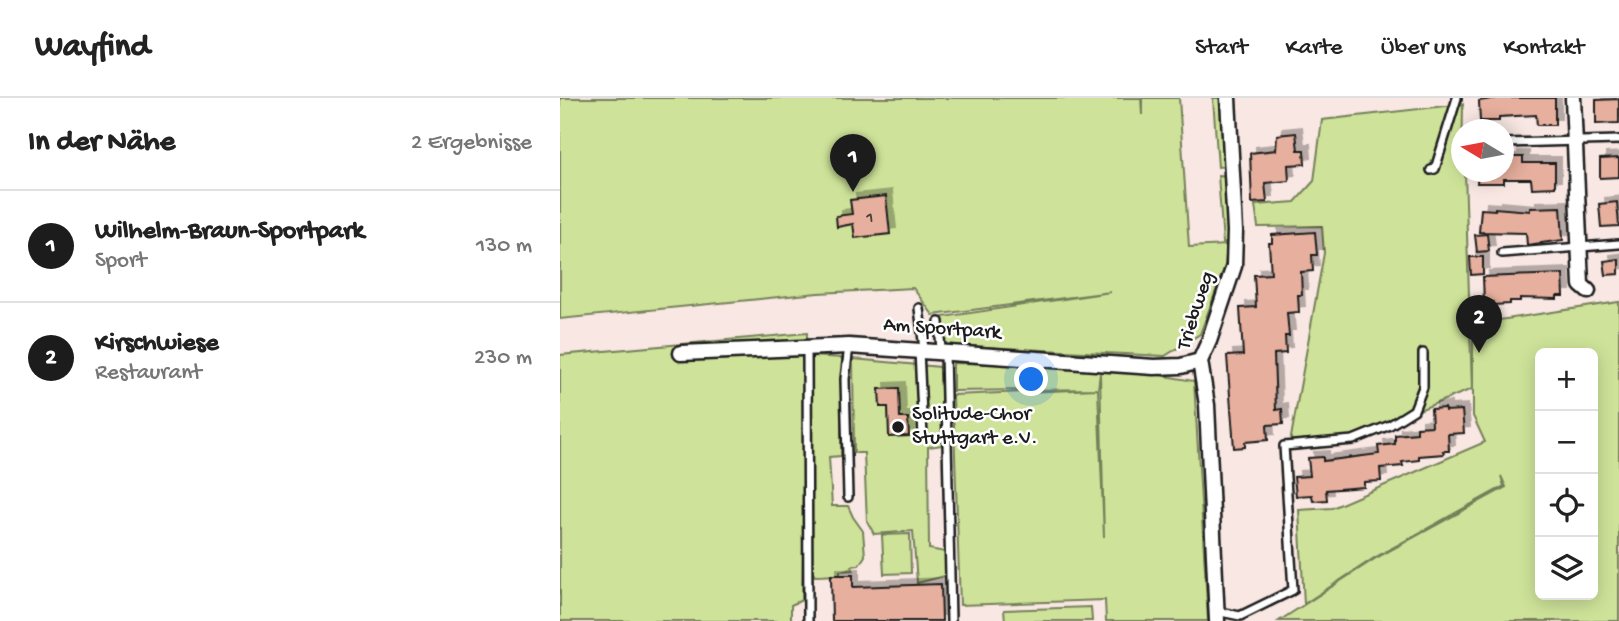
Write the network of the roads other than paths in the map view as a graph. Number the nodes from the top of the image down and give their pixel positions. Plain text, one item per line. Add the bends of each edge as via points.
1 (1228, 98) edge
2 (1457, 98) edge
3 (1573, 98) edge
4 (1619, 140) edge
5 (1574, 141) junction
6 (1514, 144) edge
7 (1431, 170) dead end
8 (1619, 244) edge
9 (1579, 248) junction
10 (1502, 253) dead end
11 (1588, 291) dead end
12 (919, 307) dead end
13 (939, 322) dead end
14 (849, 346) junction
15 (807, 347) junction
16 (922, 349) junction
17 (943, 351) junction
18 (681, 353) dead end
19 (1423, 353) dead end
20 (1200, 361) junction
21 (923, 436) dead end
22 (848, 497) dead end
23 (1217, 616) edge
24 (808, 621) edge
25 (951, 621) edge

1 - 20 street, Triebweg via 1234,266
2 - 7 lane
3 - 5 street
4 - 5 lane
5 - 6 lane
5 - 9 street
8 - 9 lane
9 - 10 lane
9 - 11 street via 1581,285
12 - 16 lane
13 - 17 lane
14 - 15 street, Am Sportpark
14 - 16 street, Am Sportpark
14 - 22 lane via 845,379
15 - 18 street, Am Sportpark
15 - 24 lane
16 - 17 street, Am Sportpark
16 - 21 lane
17 - 20 street, Am Sportpark via 1154,367
17 - 25 lane
19 - 23 lane via 1423,387 1414,410 1353,440 1284,446 1293,590 1240,616
20 - 23 street, Triebweg via 1207,405

